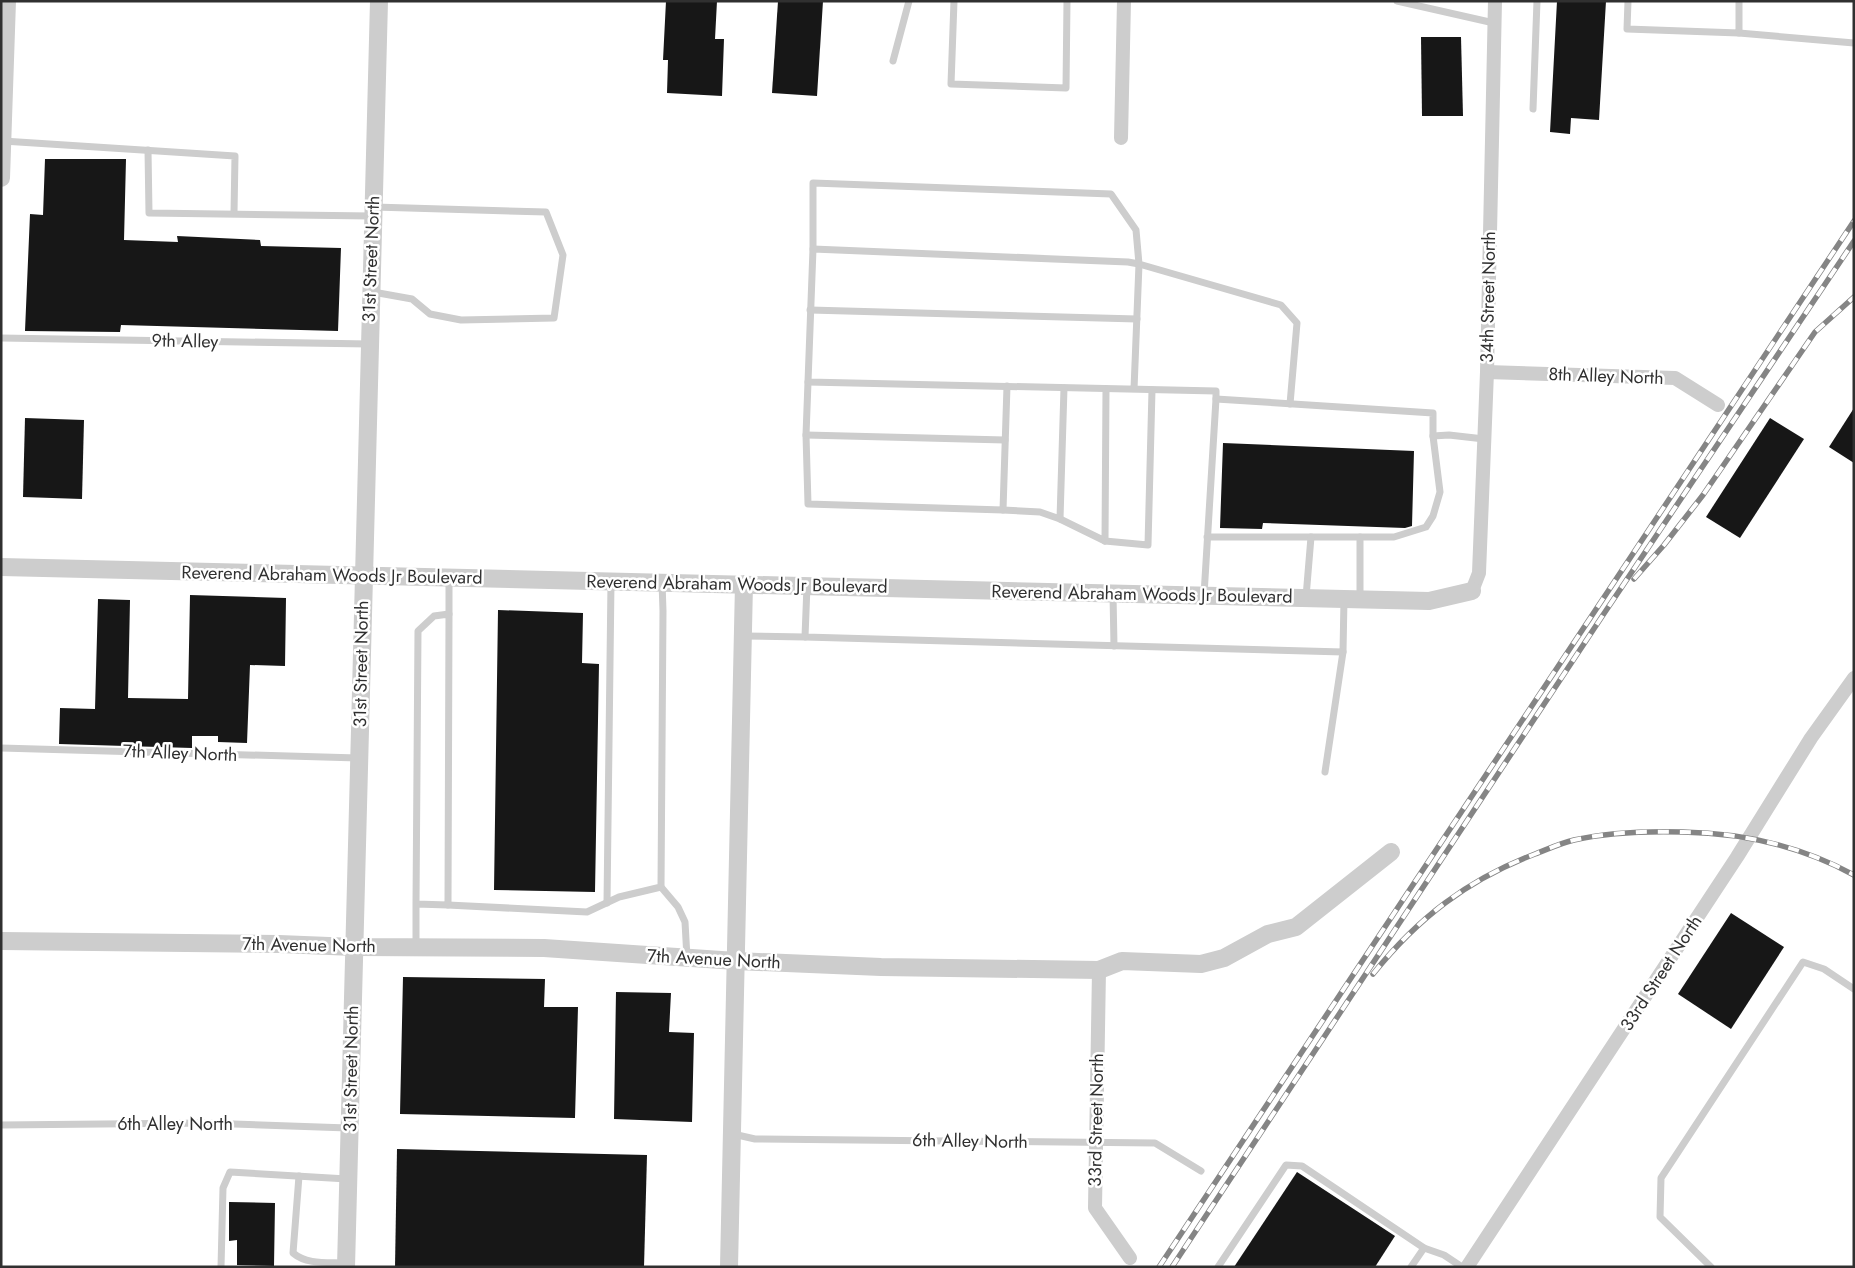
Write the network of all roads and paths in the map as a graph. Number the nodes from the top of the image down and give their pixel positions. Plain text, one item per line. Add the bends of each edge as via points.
1 (7, 1) edge
2 (378, 1) edge
3 (909, 1) edge
4 (954, 1) edge
5 (1067, 1) edge
6 (1124, 1) edge
7 (1398, 1) edge
8 (1495, 1) edge
9 (1537, 1) edge
10 (1628, 1) edge
11 (1739, 1) edge
12 (1494, 24) junction
13 (1739, 33) junction
14 (1854, 43) edge
15 (893, 61) dead end
16 (1533, 109) dead end
17 (1121, 138) dead end
18 (3, 141) junction
19 (148, 150) junction
20 (1, 178) edge
21 (372, 211) junction
22 (234, 213) junction
23 (813, 249) junction
24 (1139, 264) junction
25 (370, 291) junction
26 (810, 310) junction
27 (1137, 319) junction
28 (1, 338) edge
29 (369, 344) junction
30 (1487, 372) junction
31 (808, 382) junction
32 (1007, 386) junction
33 (1064, 388) junction
34 (1106, 389) junction
35 (1134, 389) junction
36 (1152, 390) junction
37 (1216, 399) junction
38 (1290, 404) junction
39 (1718, 404) dead end
40 (806, 435) junction
41 (1432, 436) junction
42 (1484, 439) junction
43 (1005, 440) junction
44 (1003, 510) junction
45 (1060, 519) junction
46 (1207, 537) junction
47 (1312, 537) junction
48 (1360, 537) junction
49 (1105, 541) junction
50 (1, 567) edge
51 (363, 576) junction
52 (448, 578) junction
53 (611, 582) junction
54 (662, 582) junction
55 (744, 584) junction
56 (807, 586) junction
57 (1472, 591) joint
58 (1113, 593) junction
59 (1204, 596) junction
60 (1306, 598) junction
61 (1352, 599) junction
62 (449, 614) junction
63 (743, 636) junction
64 (805, 637) junction
65 (1114, 646) junction
66 (1343, 652) junction
67 (1854, 678) edge
68 (1, 748) edge
69 (359, 758) junction
70 (1324, 772) dead end
71 (1391, 852) dead end
72 (661, 887) junction
73 (607, 902) junction
74 (416, 904) junction
75 (448, 905) junction
76 (1, 941) edge
77 (354, 947) junction
78 (416, 947) junction
79 (687, 958) junction
80 (736, 961) junction
81 (1098, 970) junction
82 (1854, 989) edge
83 (1, 1125) edge
84 (349, 1128) junction
85 (732, 1134) junction
86 (1095, 1143) junction
87 (1201, 1171) dead end
88 (299, 1176) junction
89 (348, 1179) junction
90 (1424, 1248) junction
91 (1130, 1258) dead end
92 (346, 1265) edge
93 (221, 1267) edge
94 (729, 1267) edge
95 (1218, 1267) edge
96 (1411, 1267) edge
97 (1462, 1267) edge
98 (1467, 1267) edge
99 (1711, 1267) edge

1 - 18 street
2 - 21 street, 31st Street North
3 - 15 lane
4 - 5 lane via 951,84 1066,88
6 - 17 street
7 - 12 lane
8 - 12 street, 34th Street North
9 - 16 lane
10 - 13 lane via 1627,29
11 - 13 lane
12 - 30 street, 34th Street North
13 - 14 lane
18 - 19 lane
18 - 20 street
19 - 22 lane via 235,156
19 - 22 lane via 149,213
21 - 22 lane
21 - 25 street, 31st Street North
21 - 25 lane via 546,212 563,254 554,318 461,320 430,314 412,299
23 - 24 lane
23 - 24 lane via 813,183 1111,194 1136,230
23 - 26 lane
24 - 27 lane
24 - 38 lane via 1281,305 1297,323
25 - 29 street, 31st Street North
26 - 27 lane
26 - 31 lane
27 - 35 lane
28 - 29 lane, 9th Alley
29 - 51 street, 31st Street North
30 - 39 street, 8th Alley North via 1675,378
30 - 42 street, 34th Street North
31 - 32 lane
31 - 40 lane
32 - 33 lane
32 - 43 lane
33 - 34 lane
33 - 45 lane
34 - 35 lane
34 - 49 lane
35 - 36 lane
36 - 37 lane via 1216,391
36 - 49 lane via 1148,545
37 - 38 lane
37 - 46 lane
38 - 41 lane via 1433,413
40 - 43 lane
40 - 44 lane via 808,504
41 - 42 lane
41 - 48 lane via 1440,492 1426,527 1394,537
42 - 57 street, 34th Street North via 1479,573
43 - 44 lane
44 - 45 lane via 1040,512
45 - 49 lane
46 - 47 lane
46 - 59 lane
47 - 48 lane
47 - 60 lane
48 - 61 lane
50 - 51 street, Reverend Abraham Woods Jr Boulevard
51 - 52 street, Reverend Abraham Woods Jr Boulevard
51 - 69 street, 31st Street North
52 - 53 street, Reverend Abraham Woods Jr Boulevard
52 - 62 lane
53 - 54 street, Reverend Abraham Woods Jr Boulevard
53 - 73 lane
54 - 55 street, Reverend Abraham Woods Jr Boulevard
54 - 72 lane
55 - 56 street, Reverend Abraham Woods Jr Boulevard
55 - 63 street
56 - 58 street, Reverend Abraham Woods Jr Boulevard
56 - 64 lane
57 - 61 street, Reverend Abraham Woods Jr Boulevard via 1430,601
58 - 59 street, Reverend Abraham Woods Jr Boulevard
58 - 65 lane
59 - 60 street, Reverend Abraham Woods Jr Boulevard
60 - 61 street, Reverend Abraham Woods Jr Boulevard
61 - 66 lane
62 - 74 lane via 434,616 418,631
62 - 75 lane
63 - 64 lane
63 - 80 street
64 - 65 lane
65 - 66 lane
66 - 70 lane
67 - 98 street, 33rd Street North via 1811,738 1732,865
68 - 69 lane, 7th Alley North
69 - 77 street, 31st Street North
71 - 81 street, 7th Avenue North via 1296,927 1268,934 1224,958 1201,964 1122,961
72 - 73 lane
72 - 79 lane via 678,907 685,922
73 - 75 lane via 587,912
74 - 75 lane
74 - 78 lane
76 - 77 street, 7th Avenue North
77 - 78 street, 7th Avenue North
77 - 84 street, 31st Street North
78 - 79 street, 7th Avenue North via 544,948
79 - 80 street, 7th Avenue North
80 - 81 street, 7th Avenue North
80 - 85 street
81 - 86 street, 33rd Street North
82 - 99 lane via 1824,969 1803,962 1661,1178 1660,1217
83 - 84 lane, 6th Alley North via 204,1123
84 - 89 street, 31st Street North
85 - 86 lane, 6th Alley North via 755,1139
85 - 94 street
86 - 87 lane, 6th Alley North via 1155,1143
86 - 91 street, 33rd Street North via 1095,1208
88 - 89 lane
88 - 92 lane via 293,1253 310,1261
88 - 93 lane via 230,1172 223,1188
89 - 92 street, 31st Street North
90 - 95 lane via 1302,1166 1286,1165
90 - 96 lane
90 - 97 lane via 1444,1255

